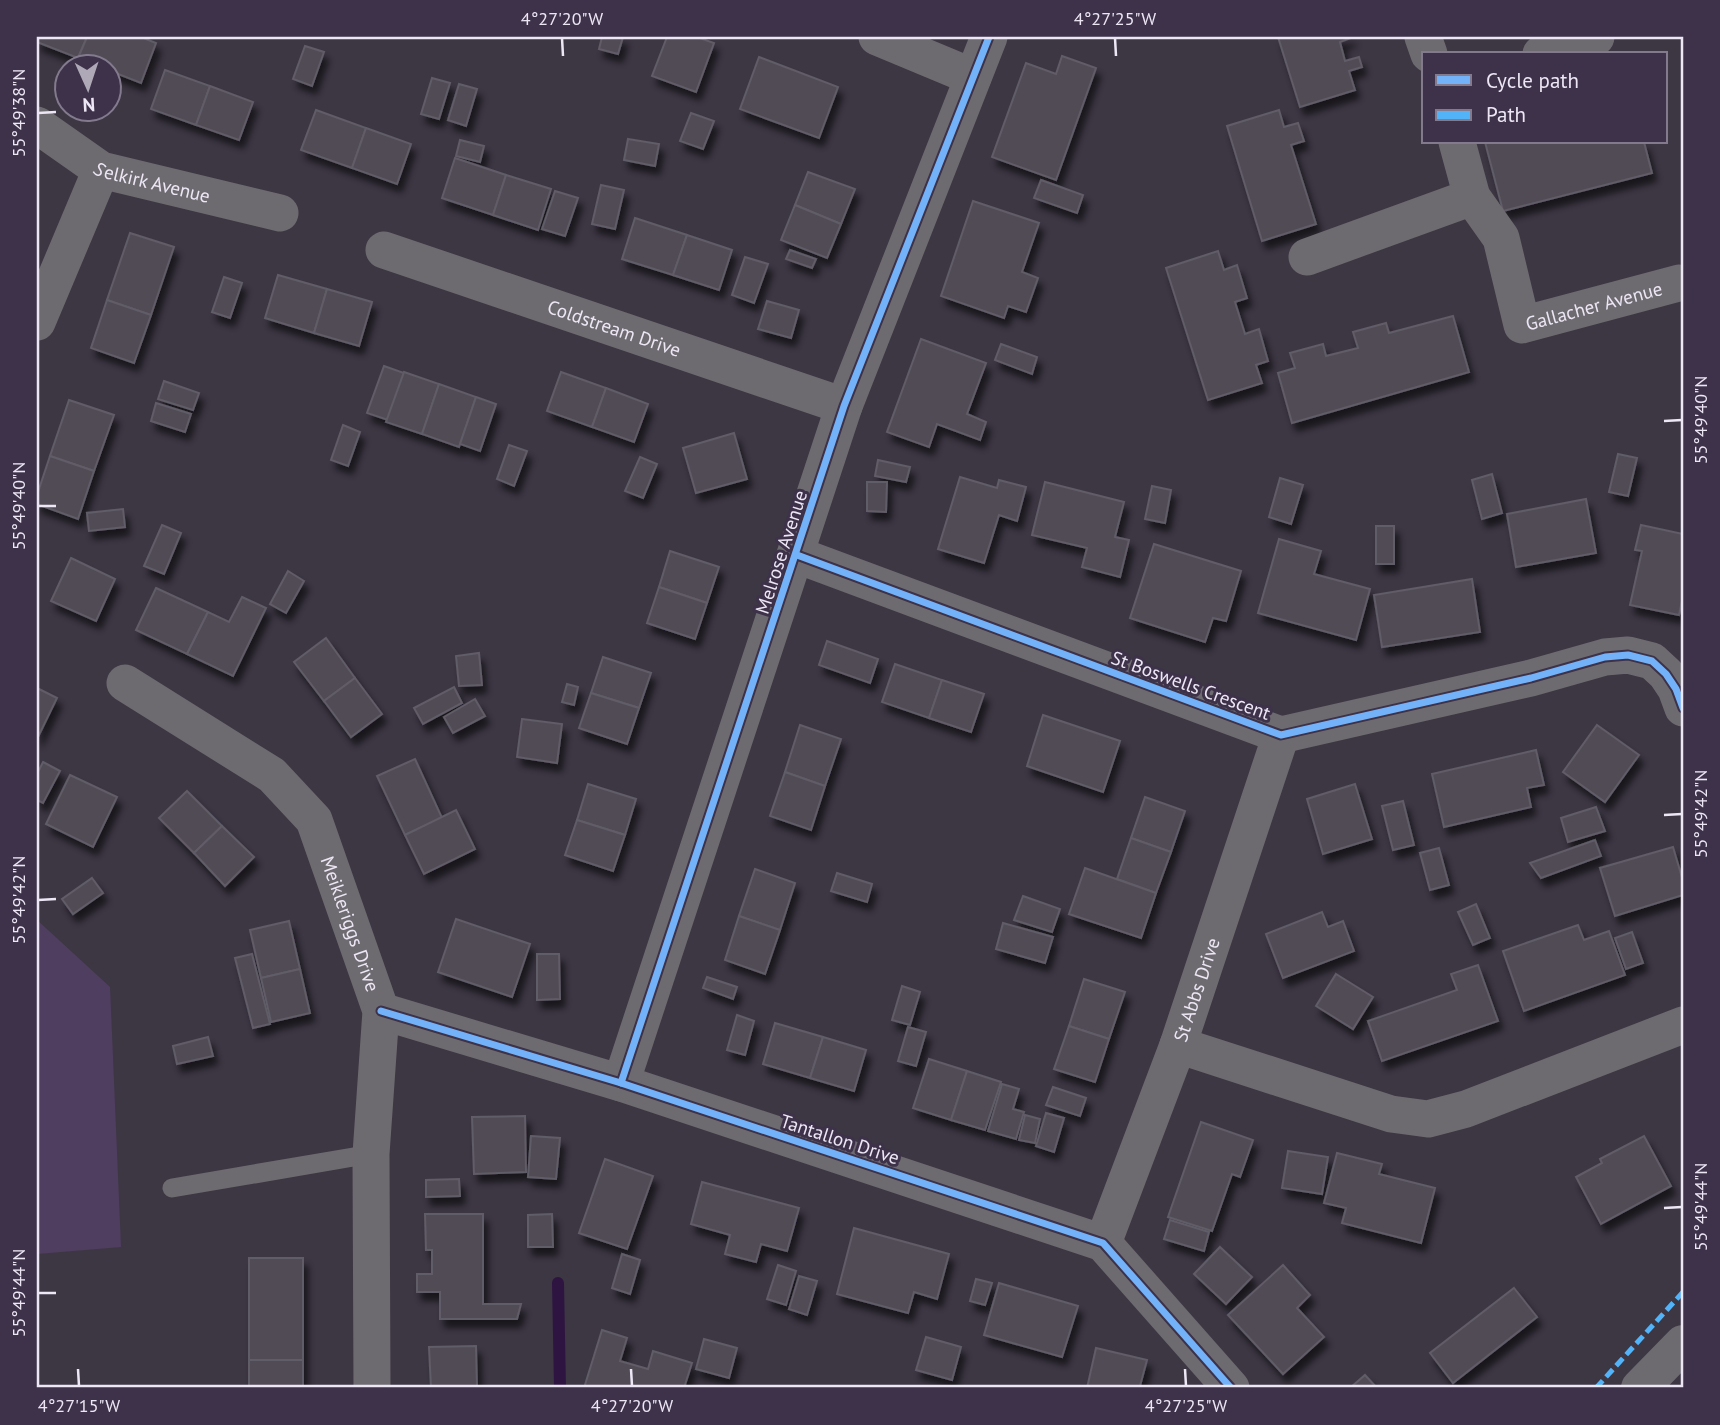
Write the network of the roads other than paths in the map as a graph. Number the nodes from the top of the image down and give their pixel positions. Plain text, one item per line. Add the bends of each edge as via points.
1 (877, 37) edge
2 (989, 37) edge
3 (1595, 37) edge
4 (1547, 52) edge
5 (973, 76) junction
6 (37, 125) edge
7 (1458, 144) edge
8 (101, 170) junction
9 (1472, 197) junction
10 (280, 214) dead end
11 (384, 250) dead end
12 (1307, 257) dead end
13 (1679, 282) dead end
14 (37, 322) edge
15 (844, 406) junction
16 (797, 555) junction
17 (125, 683) dead end
18 (1683, 708) edge
19 (1280, 735) junction
20 (381, 1011) junction
21 (1683, 1025) edge
22 (1178, 1045) junction
23 (621, 1083) junction
24 (371, 1154) junction
25 (172, 1188) dead end
26 (1103, 1243) junction
27 (1683, 1344) edge
28 (372, 1388) edge
29 (1231, 1388) edge
30 (1640, 1388) edge

1 - 5 street
2 - 5 street, Melrose Avenue
3 - 4 street
5 - 15 street, Melrose Avenue
6 - 8 street, Selkirk Avenue
7 - 9 street, Gallacher Avenue
8 - 10 street, Selkirk Avenue
8 - 14 street
9 - 12 street
9 - 13 street, Gallacher Avenue via 1501,238 1522,325
11 - 15 street, Coldstream Drive
15 - 16 street, Melrose Avenue
16 - 19 street, St Boswells Crescent
16 - 23 street, Melrose Avenue
17 - 20 street, Meikleriggs Drive via 272,775 314,820
18 - 19 street, St Boswells Crescent via 1667,674 1652,662 1628,655
19 - 22 street, St Abbs Drive
20 - 23 street, Tantallon Drive
20 - 24 street, Meikleriggs Drive
21 - 22 street via 1466,1109 1428,1119 1391,1114
22 - 26 street, St Abbs Drive
23 - 26 street, Tantallon Drive
24 - 25 lane
24 - 28 street, Meikleriggs Drive
26 - 29 street
27 - 30 street

